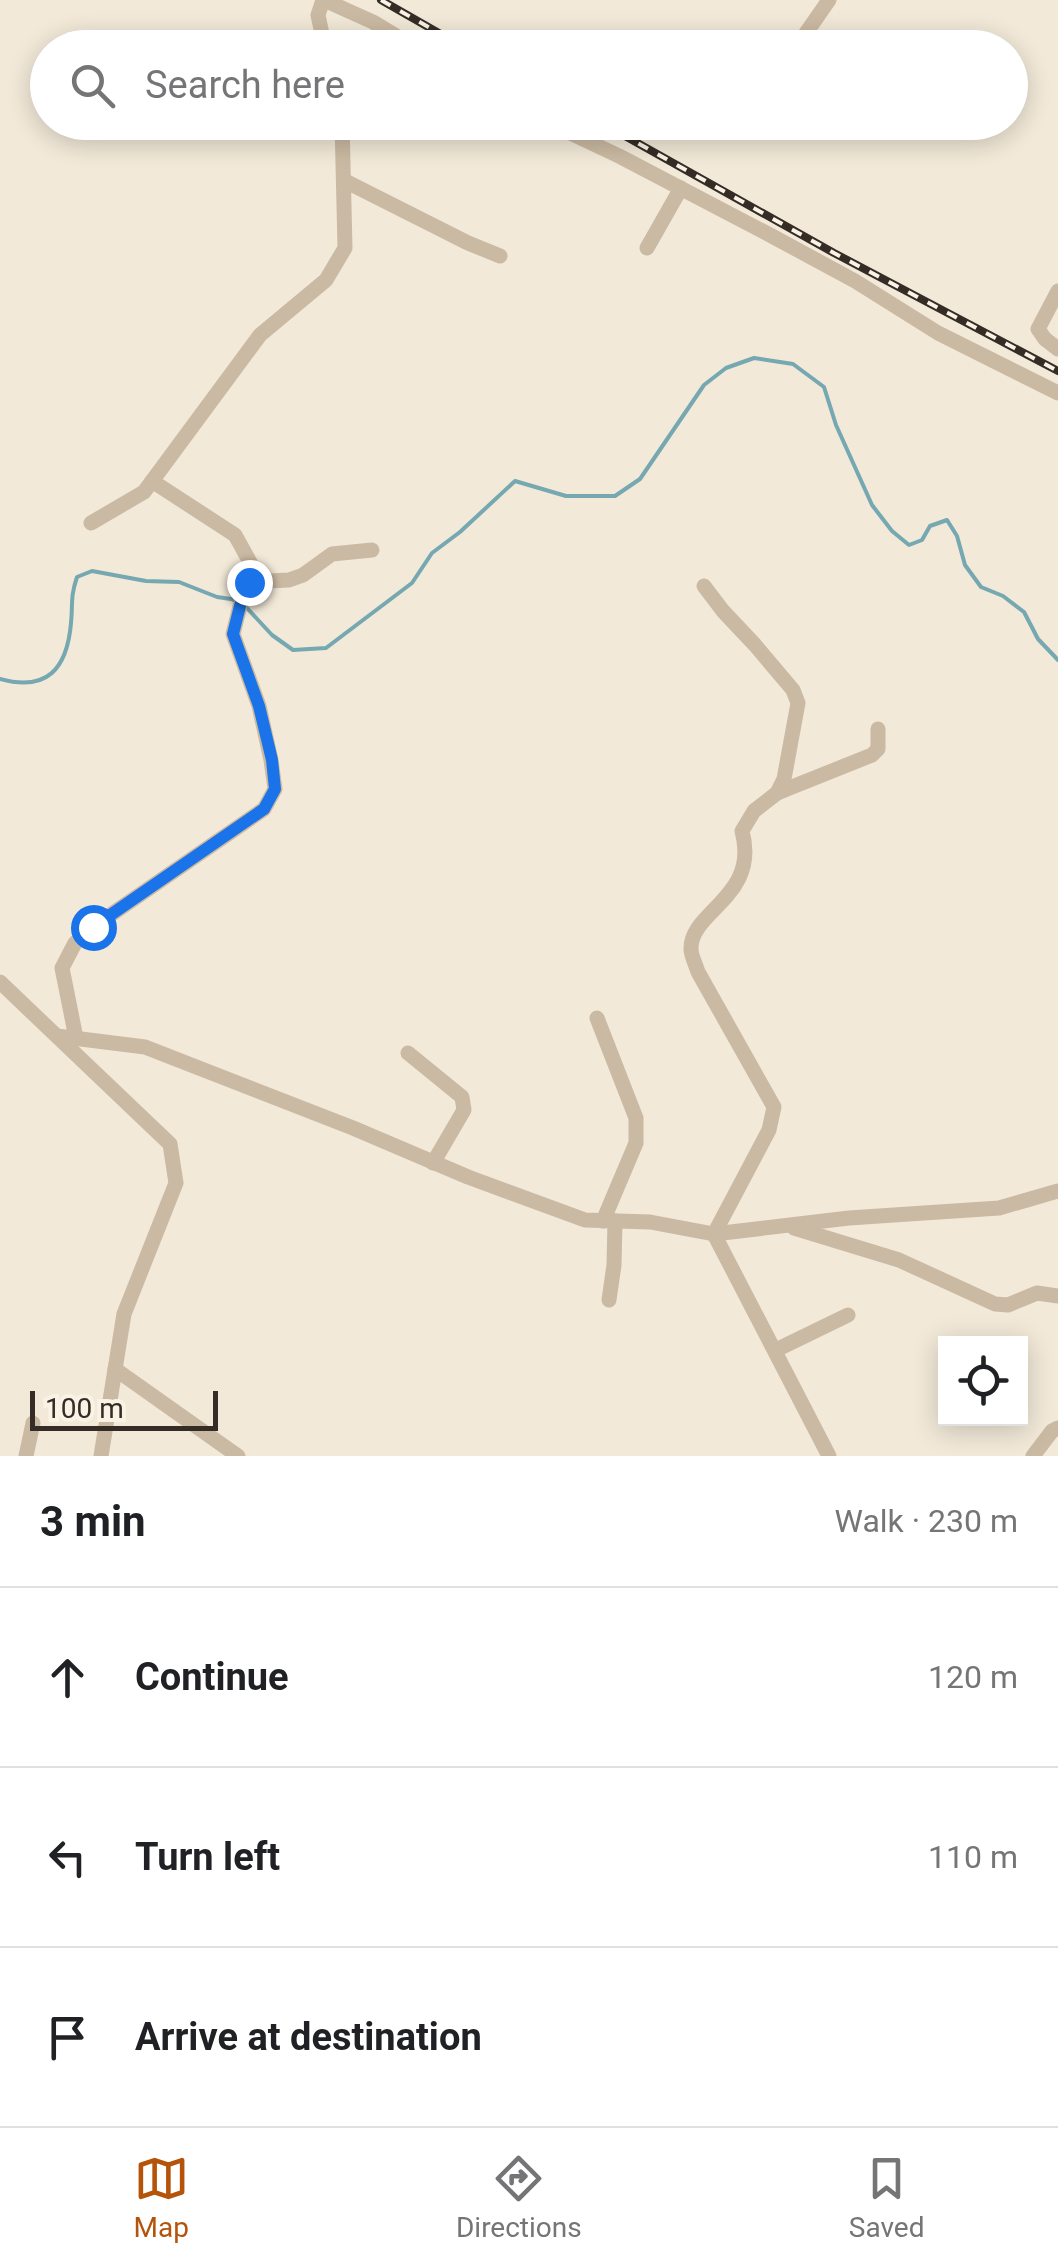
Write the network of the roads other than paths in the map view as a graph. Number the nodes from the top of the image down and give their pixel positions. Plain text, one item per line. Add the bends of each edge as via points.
1 (323, 0) edge
2 (829, 0) edge
3 (321, 30) edge
4 (386, 30) edge
5 (808, 30) edge
6 (343, 140) edge
7 (584, 140) edge
8 (344, 181) junction
9 (682, 188) junction
10 (647, 248) dead end
11 (500, 256) dead end
12 (1058, 291) edge
13 (1058, 349) edge
14 (1058, 393) edge
15 (152, 481) junction
16 (91, 523) dead end
17 (372, 550) dead end
18 (704, 586) dead end
19 (244, 595) junction
20 (878, 729) dead end
21 (777, 793) junction
22 (0, 982) edge
23 (597, 1018) dead end
24 (57, 1036) junction
25 (76, 1038) junction
26 (408, 1053) dead end
27 (434, 1162) junction
28 (1058, 1191) edge
29 (609, 1221) junction
30 (788, 1226) junction
31 (714, 1234) junction
32 (1058, 1296) edge
33 (609, 1300) dead end
34 (848, 1315) dead end
35 (776, 1350) junction
36 (115, 1369) junction
37 (33, 1423) dead end
38 (1058, 1428) edge
39 (26, 1456) edge
40 (101, 1456) edge
41 (238, 1456) edge
42 (830, 1456) edge
43 (1033, 1456) edge

1 - 3 street
1 - 4 street
2 - 5 street
6 - 8 street
7 - 9 street
8 - 11 street
8 - 15 street via 345,248 326,280 260,335
9 - 10 street
9 - 14 street
12 - 13 street via 1038,329
15 - 16 street
15 - 19 street via 235,536 252,564
17 - 19 street via 332,554 304,575
18 - 21 street via 798,703
19 - 25 street via 233,634 259,706 275,789 264,809 75,944 62,968
20 - 21 street via 872,755
21 - 31 street via 742,831 747,850 736,886 694,933 690,950 774,1108
22 - 24 street
23 - 29 street via 636,1118 636,1143
24 - 25 street
24 - 36 street via 170,1144 176,1183 124,1314
25 - 27 street via 145,1047
26 - 27 street via 464,1102
27 - 29 street via 585,1220
28 - 30 street via 999,1208
29 - 31 street
29 - 33 street
30 - 31 street
30 - 32 street via 899,1260 995,1304 1037,1293
31 - 35 street
34 - 35 street
35 - 42 street
36 - 40 street
36 - 41 street
37 - 39 street
38 - 43 street

